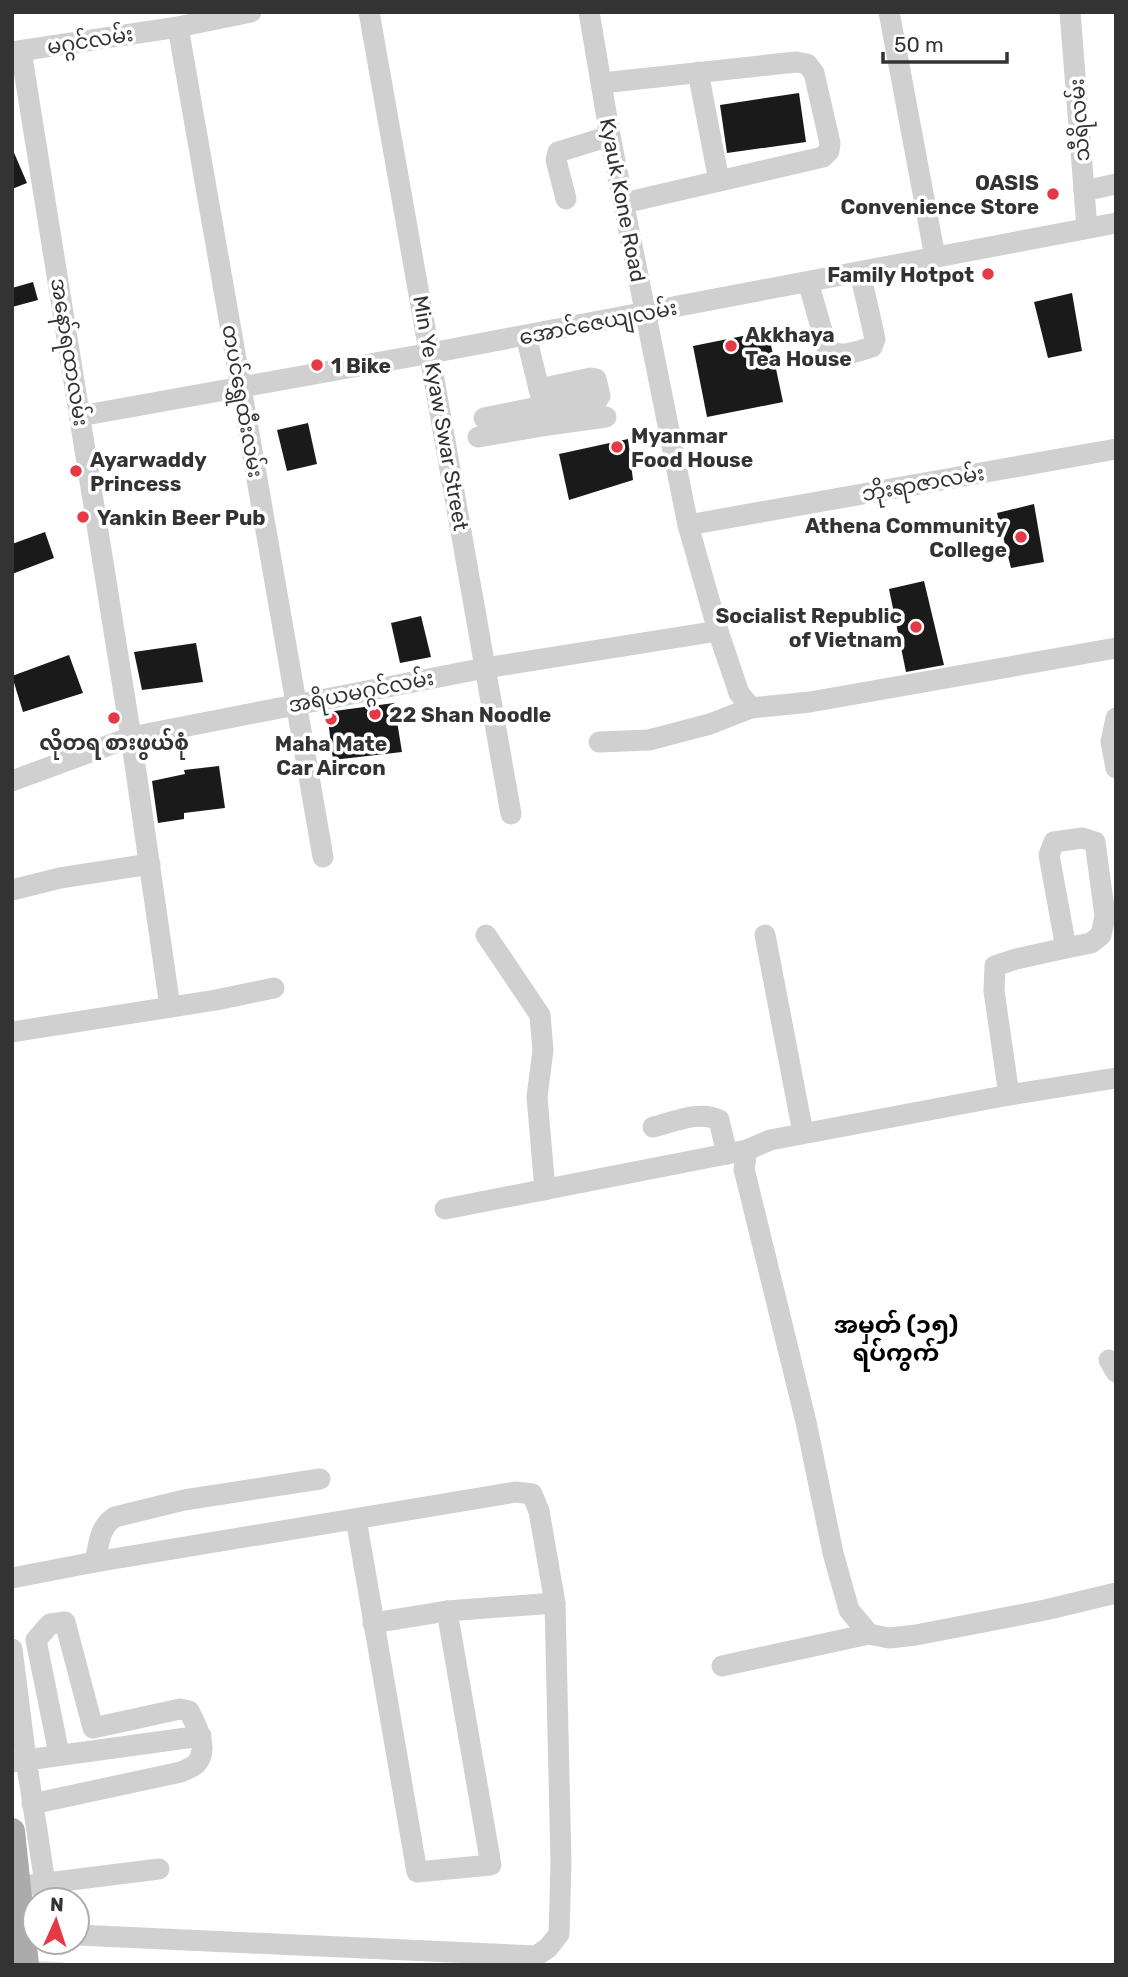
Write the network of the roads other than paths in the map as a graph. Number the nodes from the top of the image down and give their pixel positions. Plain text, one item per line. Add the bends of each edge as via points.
1 (251, 12) edge
2 (369, 12) edge
3 (590, 12) edge
4 (889, 12) edge
5 (1070, 12) edge
6 (178, 27) junction
7 (16, 52) edge
8 (698, 72) junction
9 (602, 83) junction
10 (610, 136) junction
11 (719, 181) junction
12 (1116, 184) edge
13 (1084, 191) junction
14 (566, 198) dead end
15 (624, 203) junction
16 (1116, 223) edge
17 (1087, 228) junction
18 (936, 257) junction
19 (860, 272) junction
20 (808, 282) junction
21 (644, 313) junction
22 (526, 335) junction
23 (431, 353) junction
24 (240, 387) junction
25 (543, 406) junction
26 (80, 416) junction
27 (606, 417) dead end
28 (481, 427) dead end
29 (1116, 449) edge
30 (688, 525) junction
31 (718, 631) junction
32 (1116, 648) edge
33 (485, 668) junction
34 (297, 703) junction
35 (751, 708) junction
36 (1116, 718) edge
37 (131, 737) junction
38 (599, 742) dead end
39 (1116, 768) edge
40 (12, 781) edge
41 (511, 814) dead end
42 (323, 858) dead end
43 (150, 864) junction
44 (12, 890) edge
45 (486, 935) dead end
46 (765, 935) dead end
47 (1066, 948) junction
48 (274, 988) dead end
49 (170, 1007) junction
50 (12, 1032) edge
51 (1116, 1078) edge
52 (1009, 1095) junction
53 (653, 1127) dead end
54 (803, 1133) junction
55 (737, 1152) junction
56 (545, 1190) junction
57 (445, 1209) dead end
58 (320, 1479) dead end
59 (356, 1519) junction
60 (95, 1562) junction
61 (13, 1579) edge
62 (1116, 1593) edge
63 (555, 1603) junction
64 (447, 1611) junction
65 (373, 1623) junction
66 (869, 1634) junction
67 (12, 1650) edge
68 (722, 1666) dead end
69 (93, 1728) junction
70 (201, 1736) junction
71 (57, 1746) junction
72 (19, 1760) edge
73 (32, 1804) junction
74 (12, 1832) edge
75 (159, 1869) dead end
76 (45, 1883) junction
77 (19, 1886) junction
78 (21, 1901) edge
79 (91, 1936) edge

1 - 6 street, မဂ္ဂင်လမ်း
2 - 23 street, Min Ye Kyaw Swar Street
3 - 9 street, Kyauk Kone Road
4 - 18 street
5 - 13 street, သီရိလမ်း
6 - 7 street, မဂ္ဂင်လမ်း
6 - 24 street, တပင်ရွှေထီးလမ်း
7 - 26 street, အနော်ရထာလမ်း
8 - 9 street
8 - 11 street
8 - 11 street via 807,64 814,73 830,144 823,158
9 - 10 street, Kyauk Kone Road
10 - 14 street via 558,152
10 - 15 street, Kyauk Kone Road
11 - 15 street
12 - 13 street
13 - 17 street, သီရိလမ်း
15 - 21 street, Kyauk Kone Road
16 - 17 street, အောင်ဇေယျလမ်း
17 - 18 street, အောင်ဇေယျလမ်း
18 - 19 street, အောင်ဇေယျလမ်း
19 - 20 street, အောင်ဇေယျလမ်း
19 - 20 street via 875,339 872,347 844,354 827,348
20 - 21 street, အောင်ဇေယျလမ်း
21 - 22 street, အောင်ဇေယျလမ်း
21 - 30 street, Kyauk Kone Road
22 - 23 street, အောင်ဇေယျလမ်း
22 - 25 street
23 - 24 street, အောင်ဇေယျလမ်း
23 - 33 street, Min Ye Kyaw Swar Street
24 - 26 street, အောင်ဇေယျလမ်း
24 - 34 street, တပင်ရွှေထီးလမ်း
25 - 27 street
25 - 28 street
26 - 37 street, အနော်ရထာလမ်း
29 - 30 street, ဘိုးရာဇာလမ်း
30 - 31 street, Kyauk Kone Road
31 - 33 street, အရိယမဂ္ဂင်လမ်း
31 - 35 street, Kyauk Kone Road via 740,693
32 - 35 street via 810,702
33 - 34 street, အရိယမဂ္ဂင်လမ်း
33 - 41 street, Min Ye Kyaw Swar Street
34 - 37 street, အရိယမဂ္ဂင်လမ်း
34 - 42 street, တပင်ရွှေထီးလမ်း
35 - 38 street via 649,740
36 - 39 street via 1111,742
37 - 40 street, အရိယမဂ္ဂင်လမ်း
37 - 43 street, အနော်ရထာလမ်း
43 - 44 street
43 - 49 street, အနော်ရထာလမ်း
45 - 56 street via 540,1015 543,1051 537,1097
46 - 54 street
47 - 47 street via 1091,943 1101,935 1105,916 1095,842 1082,838 1054,842 1049,855
47 - 52 street via 995,966 994,991
48 - 49 street
49 - 50 street
51 - 52 street
52 - 54 street
53 - 55 street via 712,1116
54 - 55 street
55 - 56 street
55 - 66 street via 806,1422 833,1553 849,1610
56 - 57 street
58 - 60 street via 184,1500 115,1517 101,1534
59 - 60 street
59 - 63 street via 516,1492 532,1494
59 - 65 street
60 - 61 street
62 - 66 street via 916,1636 889,1639
63 - 64 street
63 - 79 street via 561,1863 559,1934 548,1948 536,1956
64 - 65 street
64 - 65 street via 491,1865 417,1872
66 - 68 street
67 - 72 street
69 - 70 street via 180,1709 189,1711
69 - 71 street
69 - 71 street via 65,1622 50,1625 36,1640
70 - 71 street
70 - 73 street via 197,1764 181,1772
71 - 72 street
72 - 73 street
73 - 76 street
74 - 77 main road
75 - 76 street
76 - 77 street
77 - 78 main road

